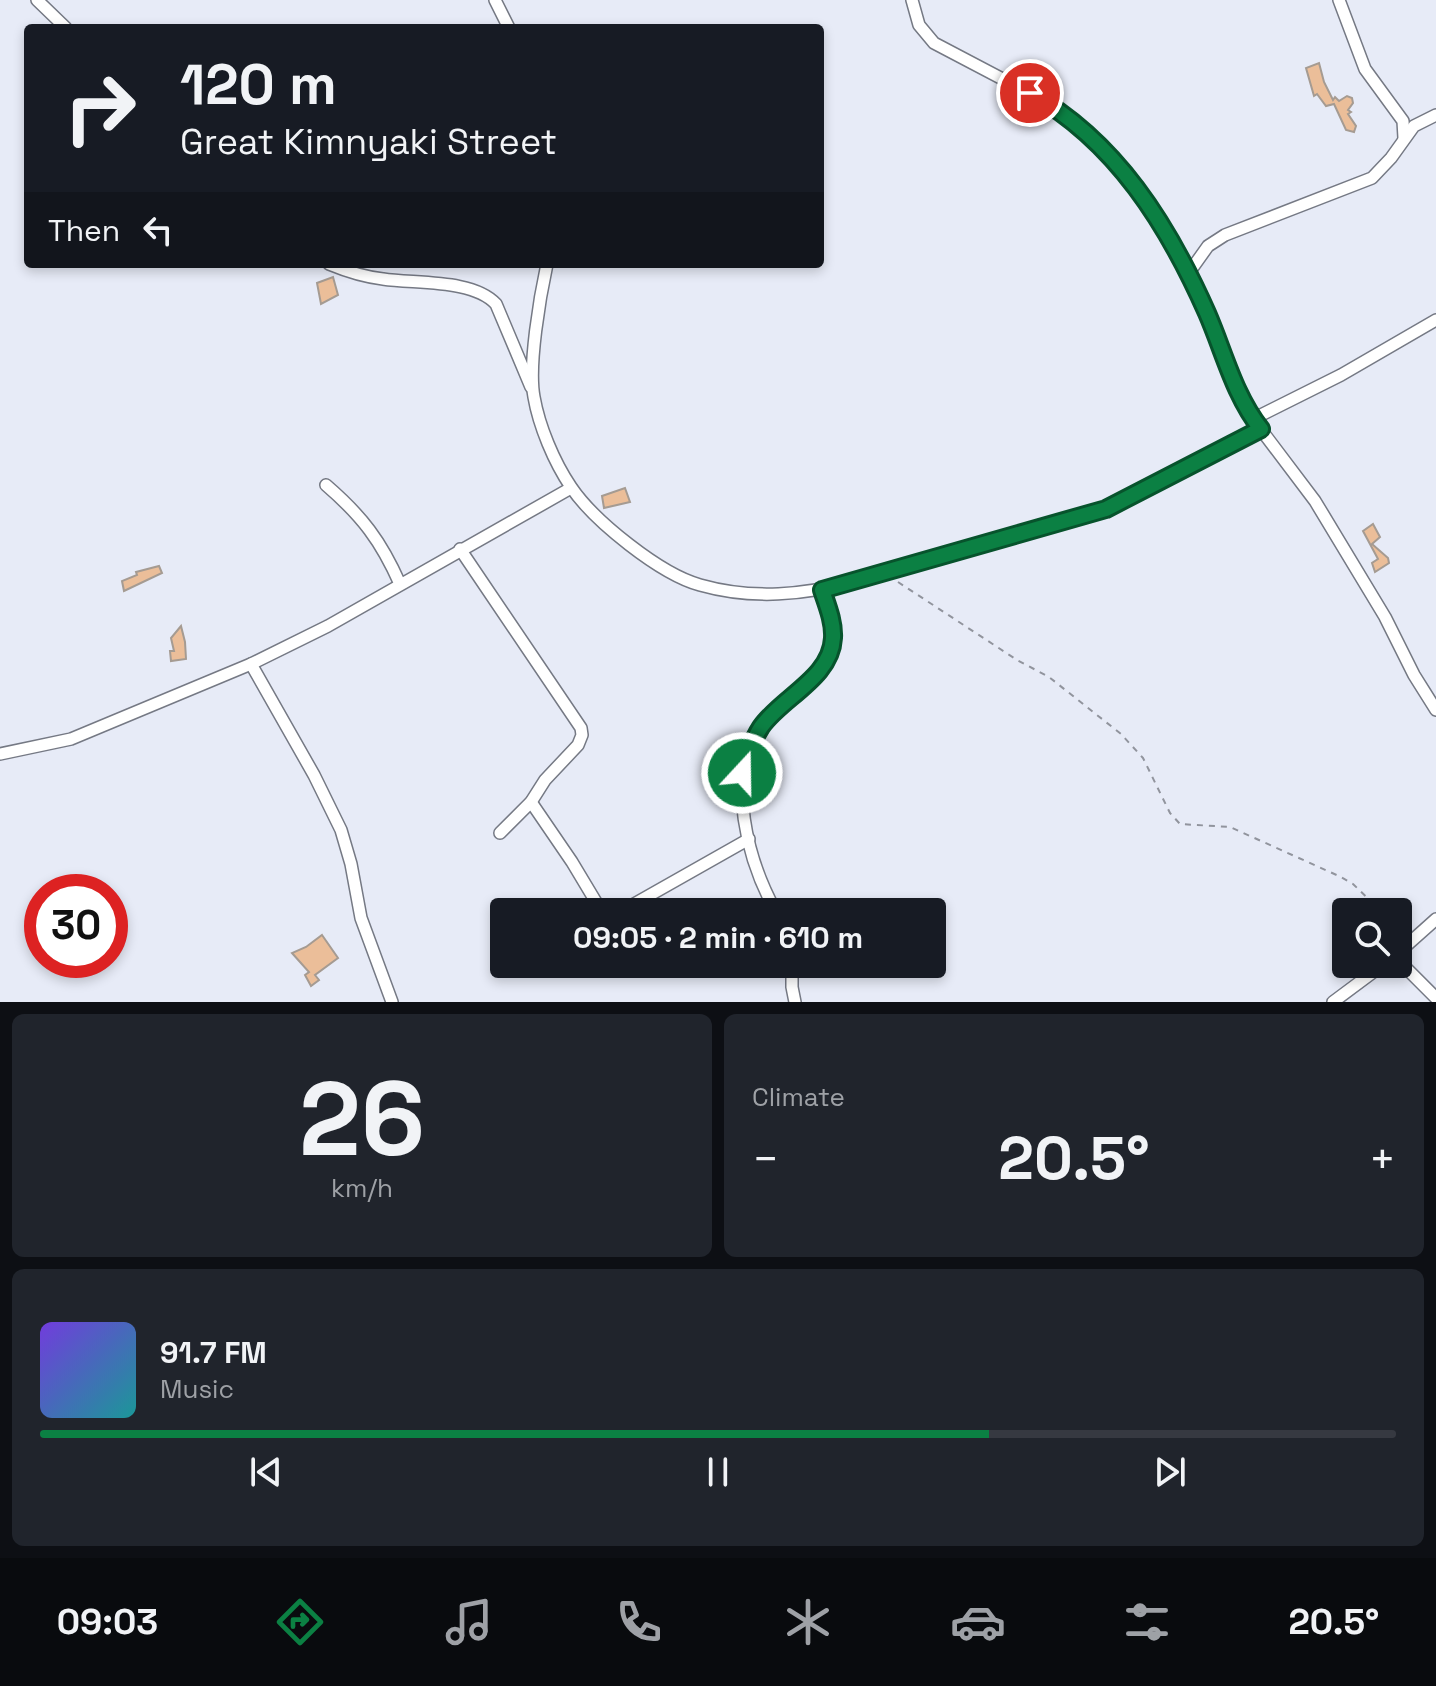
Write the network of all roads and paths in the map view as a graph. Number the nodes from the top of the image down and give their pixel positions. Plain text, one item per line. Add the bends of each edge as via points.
1 (37, 0) edge
2 (495, 0) edge
3 (912, 0) edge
4 (1339, 0) edge
5 (62, 24) edge
6 (507, 24) edge
7 (1436, 115) edge
8 (1404, 138) junction
9 (343, 268) edge
10 (546, 268) edge
11 (1188, 274) junction
12 (1436, 320) edge
13 (533, 395) junction
14 (1253, 419) junction
15 (1261, 429) junction
16 (326, 485) dead end
17 (571, 488) junction
18 (460, 549) junction
19 (883, 573) junction
20 (400, 584) junction
21 (822, 590) junction
22 (251, 664) junction
23 (1436, 710) edge
24 (0, 754) edge
25 (531, 802) junction
26 (500, 833) dead end
27 (749, 839) junction
28 (594, 898) edge
29 (645, 898) edge
30 (768, 898) edge
31 (1368, 898) edge
32 (1436, 919) edge
33 (1412, 940) edge
34 (1412, 974) edge
35 (792, 978) edge
36 (1365, 978) edge
37 (1436, 998) edge
38 (392, 1002) edge
39 (795, 1002) edge
40 (1333, 1002) edge

1 - 5 street
2 - 6 street
3 - 11 street via 919,25 934,43 1054,106 1083,128 1146,200
4 - 8 street via 1365,69 1403,121
7 - 8 street
8 - 11 street via 1372,178 1225,235 1208,246
9 - 13 street via 488,295
10 - 13 street
11 - 14 street
12 - 14 street
13 - 17 street
14 - 15 street
15 - 19 street via 1106,509
15 - 23 street via 1315,501
16 - 20 street via 369,527
17 - 18 street
17 - 21 street via 614,534 697,585 776,596
18 - 20 street
18 - 25 street via 581,728 578,745
19 - 21 street
19 - 31 path via 1049,677 1121,734 1143,758 1180,824 1245,832 1341,877
20 - 22 street
21 - 27 street via 832,623 830,656 762,727 749,751 742,799
22 - 24 street via 71,739
22 - 38 street via 341,830 361,918
25 - 26 street
25 - 28 street
27 - 29 street
27 - 30 street
32 - 33 street
34 - 37 street
35 - 39 street
36 - 40 street

